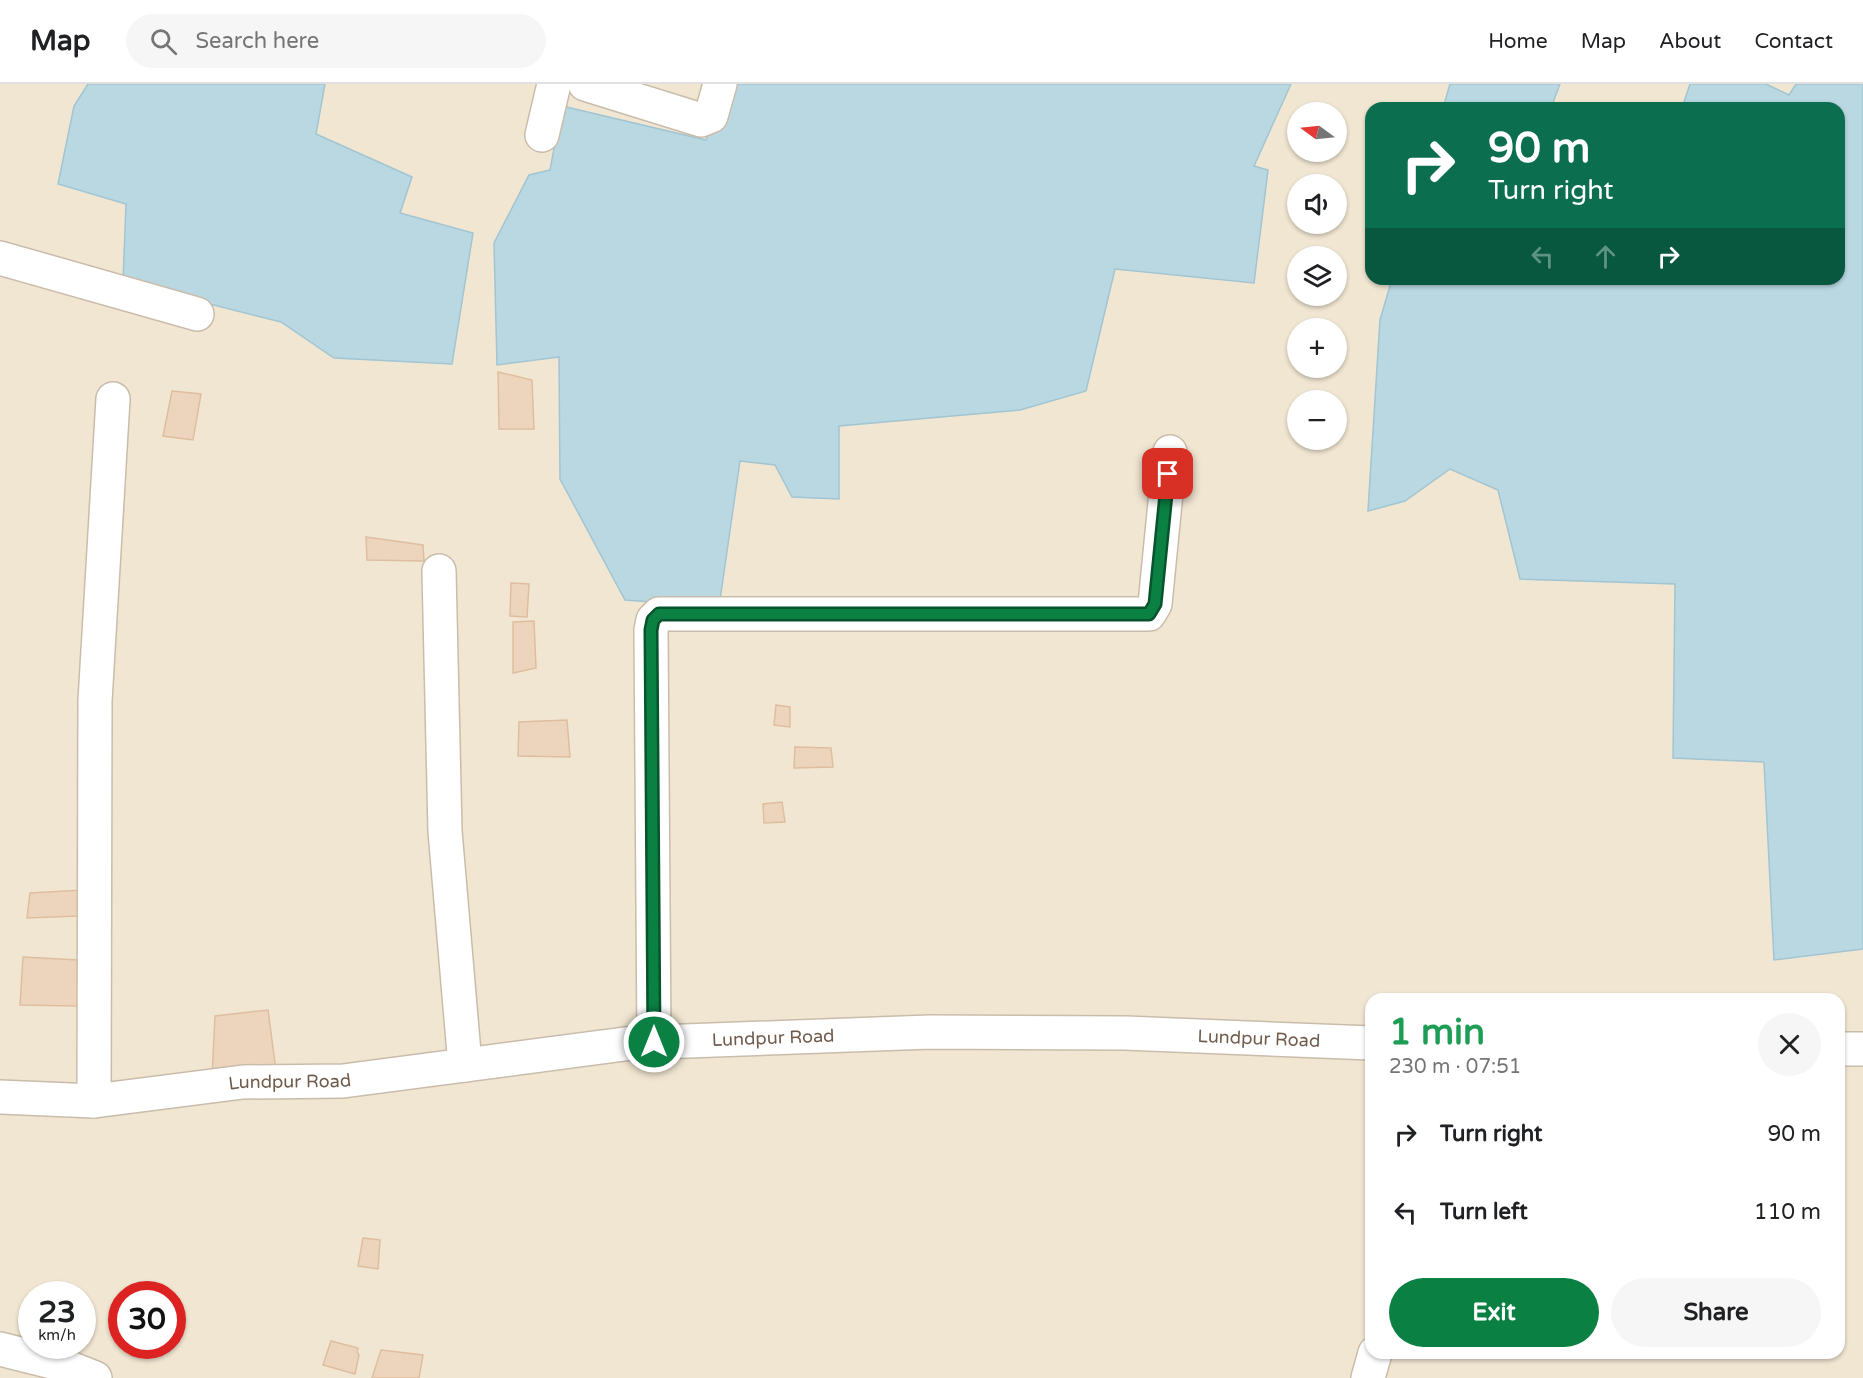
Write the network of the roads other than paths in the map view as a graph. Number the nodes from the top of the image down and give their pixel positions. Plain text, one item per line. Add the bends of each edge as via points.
1 (554, 84) edge
2 (585, 84) edge
3 (720, 84) edge
4 (542, 135) dead end
5 (0, 258) edge
6 (197, 314) dead end
7 (113, 399) dead end
8 (1170, 452) dead end
9 (439, 571) dead end
10 (654, 1042) junction
11 (1365, 1043) edge
12 (1845, 1049) edge
13 (1863, 1049) edge
14 (465, 1065) junction
15 (0, 1097) edge
16 (94, 1101) junction
17 (0, 1349) edge
18 (1373, 1359) edge
19 (95, 1378) edge
20 (1368, 1378) edge

1 - 4 street
2 - 3 street via 700,120 711,116
5 - 6 street
7 - 16 street via 95,701
8 - 10 street via 1155,604 1149,614 659,614 653,620
9 - 14 street via 446,831
10 - 11 street, Lundpur Road via 942,1032 1125,1033
10 - 14 street, Lundpur Road
12 - 13 street
14 - 16 street, Lundpur Road via 343,1081 243,1082
15 - 16 street, Lundpur Road
17 - 19 street via 60,1364
18 - 20 street

